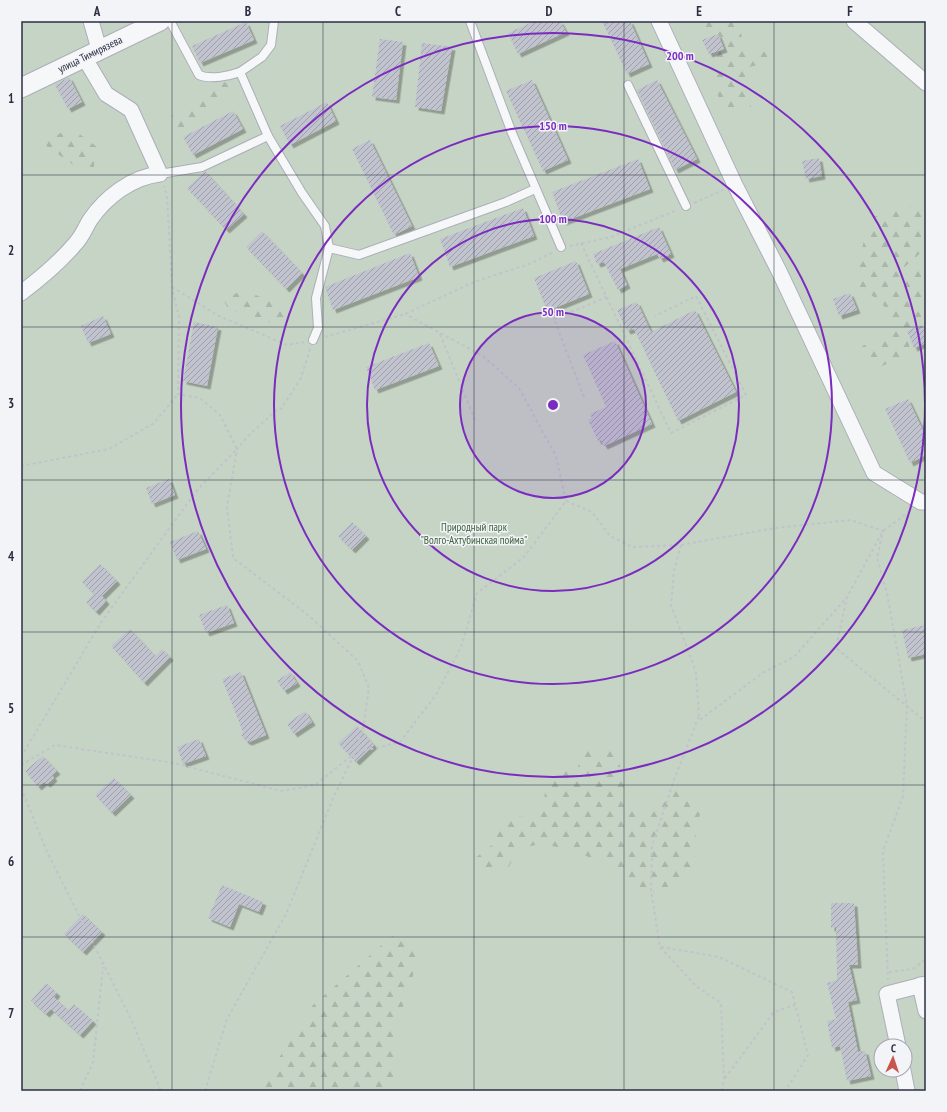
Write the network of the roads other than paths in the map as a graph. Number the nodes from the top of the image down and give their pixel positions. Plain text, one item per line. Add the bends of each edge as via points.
1 (91, 21) edge
2 (160, 21) edge
3 (170, 21) edge
4 (274, 21) edge
5 (470, 21) edge
6 (659, 21) edge
7 (854, 21) edge
8 (92, 53) junction
9 (240, 72) junction
10 (926, 83) edge
11 (628, 85) dead end
12 (21, 88) edge
13 (268, 136) junction
14 (160, 174) junction
15 (535, 189) junction
16 (686, 206) road end
17 (329, 248) junction
18 (561, 248) road end
19 (21, 293) edge
20 (313, 340) road end
21 (924, 502) edge
22 (923, 984) edge
23 (926, 1011) edge
24 (896, 1038) edge
25 (905, 1078) edge
26 (907, 1091) edge

1 - 8 street
2 - 8 street, улица Тимирязева
3 - 9 lane via 199,76 205,78
4 - 9 lane via 271,46 262,57
5 - 15 lane
6 - 21 street via 874,473
7 - 10 street
8 - 12 street, улица Тимирязева
8 - 14 street via 106,94 131,110
9 - 13 lane
11 - 16 lane
13 - 14 lane via 202,167
13 - 17 lane via 302,193 326,226
14 - 19 street via 125,186 102,203 77,242 53,269
15 - 17 lane via 359,255
15 - 18 lane
17 - 20 lane via 316,298 318,328
22 - 23 street
22 - 24 street via 887,994
25 - 26 street

